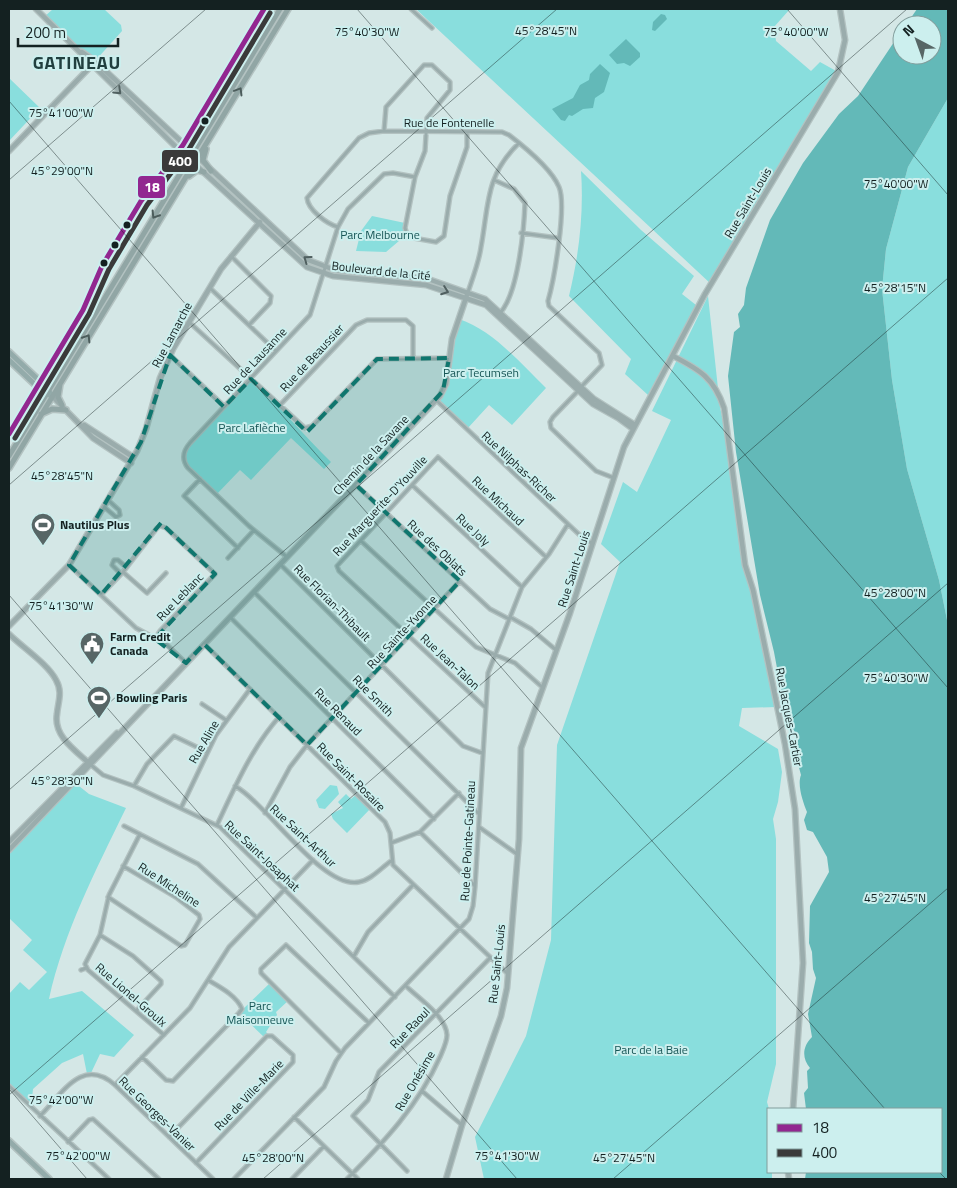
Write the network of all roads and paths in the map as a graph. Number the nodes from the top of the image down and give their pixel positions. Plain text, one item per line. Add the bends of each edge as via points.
1 (36, 9) edge
2 (280, 9) edge
3 (288, 9) edge
4 (411, 9) edge
5 (840, 9) edge
6 (432, 28) dead end
7 (77, 48) junction
8 (95, 61) junction
9 (91, 66) junction
10 (139, 102) junction
11 (135, 108) junction
12 (384, 131) junction
13 (427, 132) junction
14 (467, 132) junction
15 (214, 133) junction
16 (519, 143) junction
17 (9, 150) edge
18 (194, 159) junction
19 (211, 171) junction
20 (204, 172) junction
21 (415, 178) junction
22 (185, 180) junction
23 (494, 180) junction
24 (263, 219) junction
25 (258, 224) junction
26 (338, 227) junction
27 (521, 233) junction
28 (558, 238) junction
29 (232, 256) junction
30 (326, 268) junction
31 (324, 274) junction
32 (210, 288) junction
33 (468, 292) junction
34 (466, 298) junction
35 (499, 313) junction
36 (189, 322) junction
37 (248, 324) junction
38 (276, 351) junction
39 (9, 352) edge
40 (170, 356) junction
41 (673, 356) junction
42 (413, 358) junction
43 (449, 358) junction
44 (9, 360) edge
45 (251, 378) junction
46 (61, 379) junction
47 (54, 380) junction
48 (40, 382) junction
49 (579, 389) junction
50 (48, 393) junction
51 (436, 400) junction
52 (280, 405) junction
53 (224, 407) junction
54 (64, 408) junction
55 (41, 414) junction
56 (76, 420) junction
57 (634, 427) junction
58 (9, 456) edge
59 (133, 457) junction
60 (438, 457) joint
61 (130, 463) junction
62 (9, 468) edge
63 (614, 478) junction
64 (200, 480) junction
65 (356, 485) junction
66 (412, 485) junction
67 (108, 500) junction
68 (104, 507) junction
69 (386, 513) junction
70 (568, 524) junction
71 (254, 530) junction
72 (361, 541) junction
73 (592, 544) junction
74 (238, 548) junction
75 (287, 557) junction
76 (546, 557) junction
77 (228, 558) dead end
78 (280, 564) junction
79 (69, 565) junction
80 (126, 567) junction
81 (336, 568) joint
82 (122, 573) junction
83 (166, 573) dead end
84 (460, 581) junction
85 (522, 587) junction
86 (254, 592) junction
87 (101, 595) junction
88 (435, 609) junction
89 (230, 617) junction
90 (509, 618) junction
91 (9, 626) edge
92 (9, 634) edge
93 (410, 636) junction
94 (155, 639) junction
95 (204, 644) junction
96 (556, 650) junction
97 (495, 655) junction
98 (186, 663) junction
99 (382, 666) junction
100 (542, 687) junction
101 (250, 689) junction
102 (357, 693) junction
103 (202, 704) dead end
104 (485, 708) junction
105 (279, 717) junction
106 (332, 719) junction
107 (226, 720) junction
108 (307, 745) junction
109 (207, 752) junction
110 (482, 753) junction
111 (89, 763) junction
112 (134, 786) junction
113 (235, 786) junction
114 (459, 793) junction
115 (181, 808) junction
116 (266, 813) junction
117 (479, 813) junction
118 (434, 818) junction
119 (124, 826) dead end
120 (217, 826) junction
121 (478, 827) junction
122 (420, 832) junction
123 (140, 834) junction
124 (9, 842) edge
125 (391, 843) junction
126 (9, 850) edge
127 (517, 854) junction
128 (313, 860) junction
129 (391, 861) junction
130 (124, 866) junction
131 (413, 885) junction
132 (475, 887) junction
133 (285, 889) junction
134 (108, 897) junction
135 (257, 918) junction
136 (461, 930) junction
137 (100, 935) junction
138 (354, 956) junction
139 (490, 958) junction
140 (86, 968) junction
141 (81, 970) dead end
142 (507, 973) junction
143 (208, 980) junction
144 (406, 986) junction
145 (395, 997) junction
146 (137, 1010) junction
147 (435, 1015) junction
148 (369, 1024) junction
149 (164, 1035) junction
150 (341, 1053) junction
151 (142, 1057) junction
152 (115, 1085) junction
153 (9, 1086) edge
154 (422, 1091) junction
155 (793, 1108) edge
156 (40, 1116) junction
157 (294, 1117) junction
158 (462, 1125) junction
159 (169, 1137) junction
160 (9, 1141) edge
161 (68, 1142) junction
162 (381, 1145) junction
163 (324, 1146) junction
164 (196, 1162) junction
165 (407, 1171) dead end
166 (353, 1174) junction
167 (49, 1179) edge
168 (109, 1179) edge
169 (159, 1179) edge
170 (213, 1179) edge
171 (234, 1179) edge
172 (292, 1179) edge
173 (347, 1179) edge
174 (358, 1179) edge
175 (446, 1179) edge

1 - 7 street, Boulevard de la Cité
2 - 18 main road
15 -> 3 main road
4 - 6 street
5 - 41 street, Rue Saint-Louis via 845,40 838,72 710,286
7 - 8 street, Boulevard de la Cité
7 - 9 street, Boulevard de la Cité
8 - 9 street
8 - 10 street, Boulevard de la Cité
9 -> 11 street, Boulevard de la Cité
9 - 17 street
10 - 11 street
10 - 18 street, Boulevard de la Cité
11 - 18 street, Boulevard de la Cité
12 - 13 street, Rue de Fontenelle
12 - 13 street via 386,107 428,64 452,86 427,116
12 - 26 street, Rue de Fontenelle via 359,138 308,196 310,206 329,224
13 - 14 street, Rue de Fontenelle
13 - 21 street via 425,151
14 - 16 street, Rue de Fontenelle via 504,132
14 - 21 street via 467,147 450,196 444,236 438,242 411,238 405,232
15 - 18 main road
15 - 19 main road via 203,154 204,162
16 - 23 street, Chemin de la Savane via 502,162
16 - 28 street, Rue de Fontenelle via 549,172 560,188 562,211
18 - 19 street, Boulevard de la Cité
18 - 20 street, Boulevard de la Cité
18 - 22 main road
18 -> 47 main road
19 - 24 street, Boulevard de la Cité
20 - 22 main road via 193,172
20 - 25 street, Boulevard de la Cité
21 - 26 street, Rue de Lausanne via 393,173 381,176 345,212
46 -> 22 main road
23 - 27 street via 514,190 524,201
23 - 33 street, Chemin de la Savane via 486,204 480,252
24 - 25 street, Rue Lamarche
30 -> 24 street, Boulevard de la Cité via 304,257
25 - 29 street, Rue Lamarche
25 - 31 street, Boulevard de la Cité via 300,262
26 - 30 street, Rue de Lausanne
27 - 28 street
27 - 35 street via 519,260 507,305
28 - 49 street, Rue de Fontenelle via 549,306 599,353 602,365
29 - 32 street, Rue Lamarche
29 - 37 street via 271,296 270,302
30 - 31 street, Rue de Lausanne
30 - 33 street, Boulevard de la Cité via 428,279
31 -> 34 street, Boulevard de la Cité via 426,285
31 - 38 street, Rue de Lausanne via 310,315
32 - 36 street, Rue Lamarche
32 - 37 street
33 - 34 street, Chemin de la Savane
33 - 35 street, Boulevard de la Cité via 488,301
34 - 35 street, Boulevard de la Cité
34 - 43 street, Chemin de la Savane via 453,334
35 - 49 street, Boulevard de la Cité
36 - 40 street, Rue Lamarche
36 - 45 street
37 - 38 street
38 - 45 street, Rue de Lausanne
39 - 48 main road
40 - 53 street
40 - 59 street, Rue Lamarche via 160,378 146,429
41 - 57 street, Rue Saint-Louis
41 - 155 street, Rue Jacques-Cartier via 707,377 724,408 745,565 790,770 803,963
42 - 43 street
42 - 52 street via 375,360 308,428
42 - 52 street, Rue de Beaussier via 410,322 364,320 356,324
43 - 51 street, Chemin de la Savane via 446,384
44 - 50 main road
45 - 52 street
45 - 53 street, Rue de Lausanne
46 - 50 main road
46 - 54 main road via 58,393
47 - 48 main road
47 - 50 main road
48 - 50 main road
49 - 57 street, Boulevard de la Cité via 593,404
49 - 63 street via 551,420 551,428 596,471
50 - 54 street
50 - 55 main road
50 - 58 main road
51 - 65 street, Chemin de la Savane
51 - 70 street, Rue Nilphas-Richer
53 - 64 street, Rue de Lausanne via 184,453 185,464
54 - 55 main road
54 - 56 street
55 - 62 main road
56 - 59 street
56 - 61 street via 93,438
57 - 63 street, Rue Saint-Louis
59 - 61 street, Rue Lamarche
60 - 66 street, Rue Marguerite-D'Youville
60 - 76 street, Rue Michaud
61 - 67 street, Rue Lamarche
63 - 73 street, Rue Saint-Louis
64 - 71 street, Rue de Lausanne
64 - 74 street via 184,496
65 - 69 street, Rue des Oblats
65 - 75 street, Chemin de la Savane
66 - 69 street, Rue Marguerite-D'Youville
66 - 85 street, Rue Joly
67 - 68 street, Rue Lamarche
67 - 68 street via 120,515 116,517
68 - 79 street, Rue Lamarche
69 - 72 street, Rue Marguerite-D'Youville
69 - 84 street, Rue des Oblats
70 - 73 street, Rue Nilphas-Richer
70 - 76 street, Rue de Pointe-Gatineau
71 - 74 street
71 - 75 street, Rue de Lausanne
72 - 81 street, Rue Marguerite-D'Youville
72 - 88 street
73 - 96 street, Rue Saint-Louis
74 - 77 street
75 - 78 street, Chemin de la Savane
76 - 85 street, Rue de Pointe-Gatineau
78 - 86 street, Chemin de la Savane
78 - 99 street, Rue Florian-Thibault
79 - 87 street
79 - 91 street, Rue Lamarche
80 - 82 street, Rue Leblanc
80 - 82 street via 114,560 112,565
80 - 94 street, Rue Leblanc via 162,526 215,574
81 - 93 street, Rue Jean-Talon
82 - 83 street via 147,594
82 - 87 street, Rue Leblanc
84 - 88 street, Rue Sainte-Yvonne
84 - 90 street, Rue des Oblats via 492,611
85 - 90 street, Rue de Pointe-Gatineau
86 - 89 street, Chemin de la Savane
86 - 102 street, Rue Smith
87 - 94 street via 136,628
88 - 93 street, Rue Sainte-Yvonne
88 - 97 street via 476,647
89 - 95 street, Chemin de la Savane
89 - 106 street, Rue Renaud
90 - 96 street, Rue des Oblats via 534,630
90 - 97 street, Rue de Pointe-Gatineau
92 - 111 street via 55,678 60,693 58,730
93 - 99 street, Rue Sainte-Yvonne
93 - 104 street, Rue Jean-Talon
94 - 98 street via 167,645
95 - 98 street, Chemin de la Savane
95 - 101 street, Rue Saint-Rosaire
96 - 100 street, Rue Saint-Louis
97 - 100 street via 515,663
97 - 104 street, Rue de Pointe-Gatineau via 488,674
98 - 111 street, Chemin de la Savane
99 - 102 street, Rue Sainte-Yvonne
99 - 110 street, Rue Florian-Thibault via 463,746
100 - 127 street, Rue Saint-Louis via 520,752
101 - 105 street, Rue Saint-Rosaire
101 - 107 street, Rue Aline
102 - 106 street, Rue Sainte-Yvonne
102 - 114 street, Rue Smith
103 - 107 street
104 - 110 street, Rue de Pointe-Gatineau
105 - 108 street, Rue Saint-Rosaire
105 - 113 street via 259,743
106 - 108 street, Rue Sainte-Yvonne
106 - 118 street, Rue Renaud
107 - 109 street, Rue Aline
108 - 116 street, Rue Sainte-Yvonne via 290,767
108 - 125 street, Rue Saint-Rosaire via 385,822
109 - 112 street via 174,736 148,764
109 - 115 street, Rue Aline
110 - 117 street, Rue de Pointe-Gatineau
111 - 112 street, Rue Saint-Josaphat via 103,775
111 - 124 street, Chemin de la Savane
111 - 126 street, Chemin de la Savane
112 - 115 street, Rue Saint-Josaphat
113 - 116 street, Rue Saint-Arthur
113 - 120 street
114 - 117 street, Rue Smith
114 - 118 street
115 - 120 street, Rue Saint-Josaphat
116 - 128 street, Rue Saint-Arthur
117 - 121 street, Rue de Pointe-Gatineau
118 - 122 street
119 - 123 street
120 - 133 street, Rue Saint-Josaphat
121 - 127 street
121 - 132 street, Rue de Pointe-Gatineau
122 - 125 street
122 - 132 street
123 - 130 street, Rue Lionel-Groulx
123 - 135 street via 198,864
125 - 129 street, Rue Saint-Rosaire
127 - 142 street, Rue Saint-Louis
128 - 129 street, Rue Saint-Arthur via 334,877 356,883 369,878
128 - 133 street
129 - 131 street
130 - 134 street, Rue Lionel-Groulx
130 - 134 street, Rue Micheline via 177,898 200,915 200,919 181,946
131 - 136 street
131 - 138 street via 368,932
132 - 136 street, Rue de Pointe-Gatineau via 472,910
133 - 135 street
133 - 138 street, Rue Saint-Josaphat
134 - 137 street, Rue Lionel-Groulx
135 - 143 street via 229,946
136 - 139 street
136 - 144 street, Rue de Pointe-Gatineau
137 - 140 street, Rue Lionel-Groulx via 85,962
137 - 146 street via 137,959 162,981
138 - 145 street, Rue Saint-Josaphat
139 - 142 street
139 - 147 street, Rue Raoul
140 - 141 street, Rue Lionel-Groulx
140 - 146 street, Rue Lionel-Groulx
142 - 158 street, Rue Saint-Louis via 501,1016
143 - 149 street via 193,1004
143 - 151 street via 225,990 240,1005 241,1011 173,1081 166,1080
144 - 145 street, Rue de Pointe-Gatineau
144 - 147 street, Rue Onésime
145 - 148 street, Rue de Pointe-Gatineau
146 - 149 street, Rue Lionel-Groulx
147 - 154 street, Rue Onésime via 447,1035 436,1066
147 - 162 street, Rue Raoul via 379,1072 368,1100 353,1116
148 - 150 street, Rue de Pointe-Gatineau
148 - 150 street via 286,946 261,969 261,973
149 - 151 street
150 - 157 street, Rue de Pointe-Gatineau via 324,1087
151 - 152 street
152 - 156 street, Rue Georges-Vanier via 100,1075 83,1075
152 - 159 street, Rue Georges-Vanier
153 - 156 street
154 - 158 street
154 - 162 street, Rue Onésime
156 - 161 street
157 - 163 street
157 - 171 street, Rue de Pointe-Gatineau
158 - 175 street, Rue Saint-Louis
159 - 164 street, Rue Georges-Vanier
159 - 164 street, Rue de Ville-Marie via 269,1035 273,1036 293,1055 293,1062
160 - 167 main road
161 - 168 street
161 - 169 street via 93,1119
162 - 165 street
162 - 166 street, Rue Onésime
163 - 166 street
163 - 172 street
164 - 170 street, Rue Georges-Vanier
166 - 173 street, Rue Onésime
166 - 174 street

